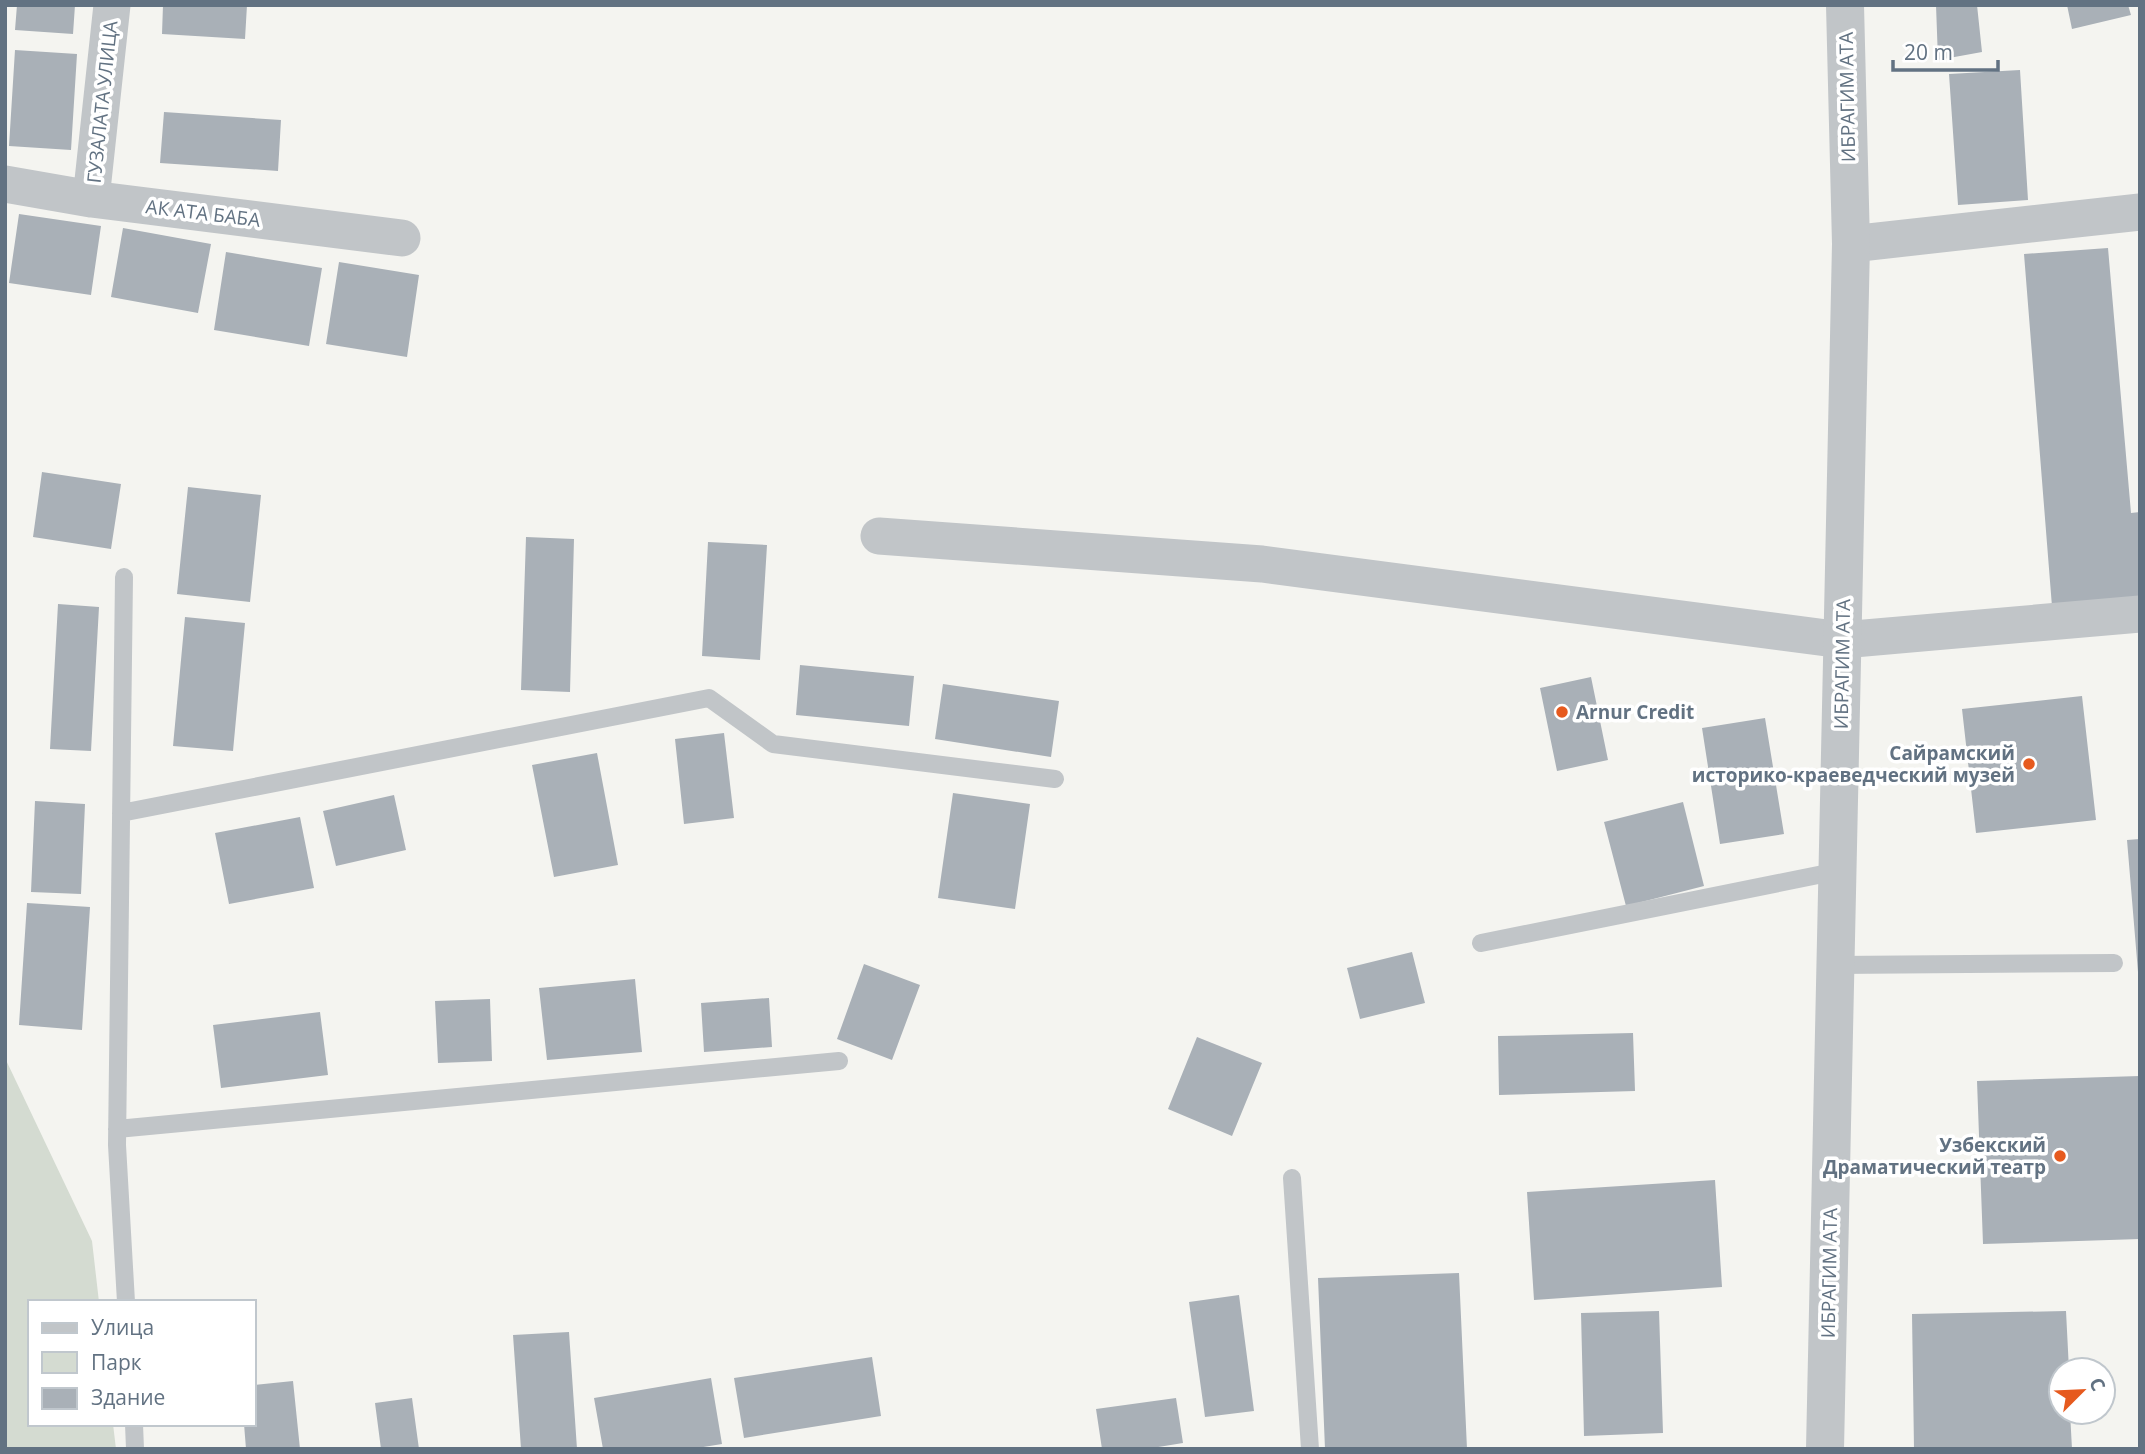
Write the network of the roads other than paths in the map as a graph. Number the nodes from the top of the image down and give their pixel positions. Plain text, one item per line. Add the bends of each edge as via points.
1 (112, 5) edge
2 (1845, 5) edge
3 (5, 184) edge
4 (91, 199) junction
5 (2140, 212) edge
6 (402, 238) dead end
7 (1851, 244) junction
8 (878, 536) dead end
9 (124, 577) dead end
10 (2140, 614) edge
11 (1842, 640) junction
12 (1055, 779) dead end
13 (121, 813) junction
14 (1838, 870) junction
15 (1481, 943) dead end
16 (2114, 963) dead end
17 (1836, 965) junction
18 (839, 1061) dead end
19 (117, 1129) junction
20 (1292, 1178) dead end
21 (126, 1300) edge
22 (134, 1426) edge
23 (135, 1449) edge
24 (1310, 1449) edge
25 (1825, 1449) edge

1 - 4 street, ГУЗАЛАТА УЛИЦА
2 - 7 street, ИБРАГИМ АТА
3 - 4 street, АК АТА БАБА
4 - 6 street, АК АТА БАБА
5 - 7 street
7 - 11 street, ИБРАГИМ АТА
8 - 11 street via 1262,564
9 - 13 lane
10 - 11 street
11 - 14 street, ИБРАГИМ АТА
12 - 13 lane via 773,744 709,698
13 - 19 lane
14 - 15 lane
14 - 17 street, ИБРАГИМ АТА
16 - 17 lane
17 - 25 street, ИБРАГИМ АТА
18 - 19 lane
19 - 21 lane
20 - 24 lane
22 - 23 lane

